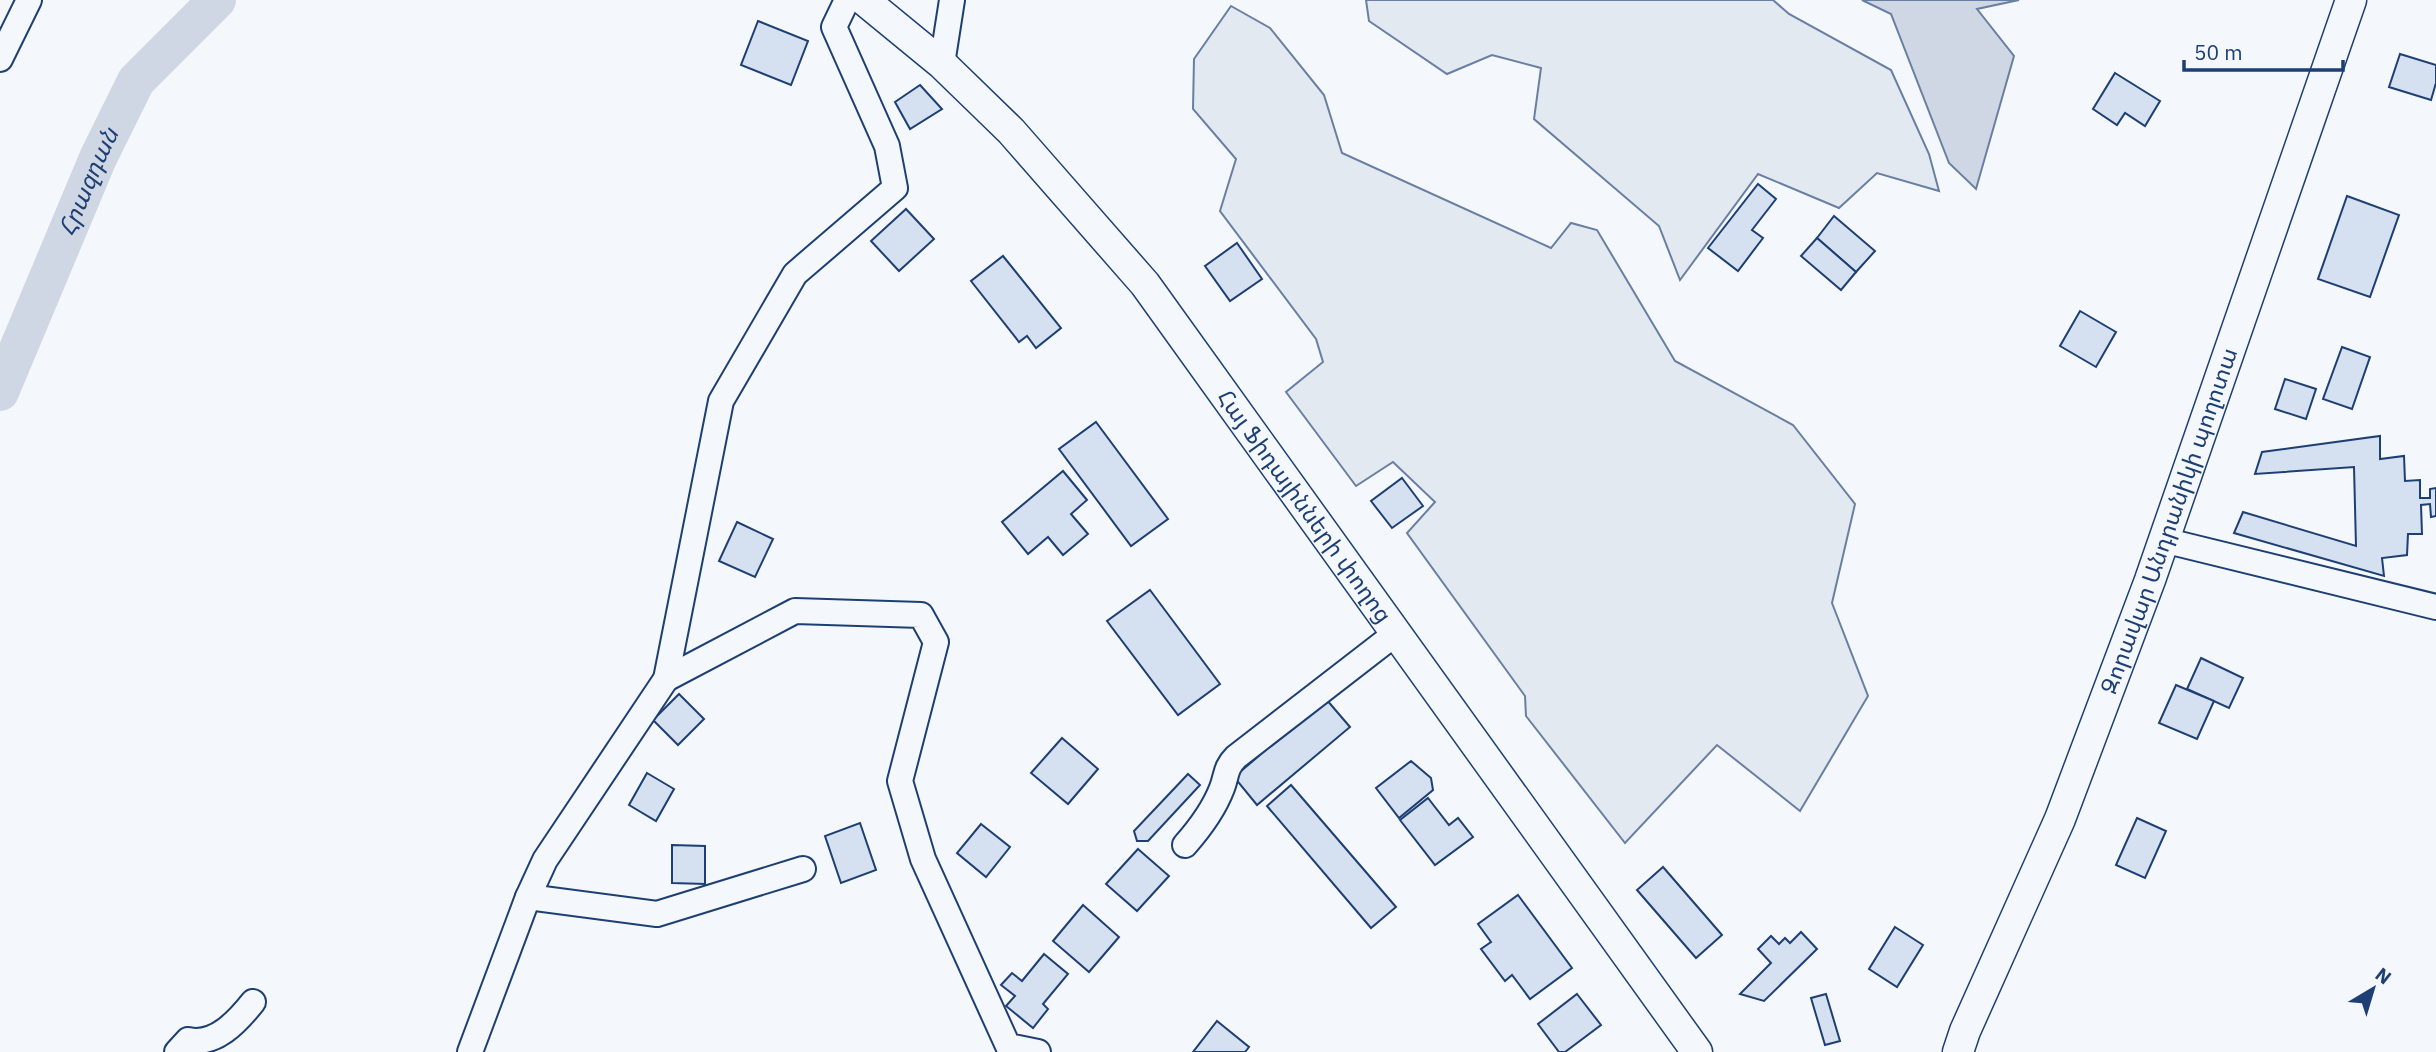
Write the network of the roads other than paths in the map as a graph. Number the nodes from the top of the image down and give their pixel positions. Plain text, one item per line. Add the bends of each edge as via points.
1 (29, 0) edge
2 (847, 0) edge
3 (864, 0) edge
4 (952, 0) edge
5 (2351, 0) edge
6 (0, 59) edge
7 (942, 64) junction
8 (2163, 540) junction
9 (2436, 607) edge
10 (1395, 634) junction
11 (666, 679) junction
12 (1185, 845) dead end
13 (803, 869) dead end
14 (528, 897) junction
15 (253, 1003) dead end
16 (1961, 1042) edge
17 (177, 1052) edge
18 (470, 1052) edge
19 (1038, 1052) edge
20 (1697, 1052) edge
21 (1935, 1052) edge

1 - 6 street
2 - 11 street via 834,27 887,145 895,188 795,274 720,401
3 - 7 main road, Հայ Ֆիդայինների փողոց
4 - 7 street
5 - 8 main road, Զորավար Անդրանիկի պողոտա
7 - 10 main road, Հայ Ֆիդայինների փողոց via 1011,131 1145,284
8 - 9 street
8 - 16 main road, Զորավար Անդրանիկի պողոտա via 2060,819
10 - 12 street via 1228,765 1201,827
10 - 20 main road, Հայ Ֆիդայինների փողոց
11 - 14 street via 545,860
11 - 19 street via 796,611 921,615 936,642 900,781 923,859 1008,1046
13 - 14 street via 657,914
14 - 18 street
15 - 17 street via 220,1033 200,1042 188,1040
16 - 21 main road, Զորավար Անդրանիկի պողոտա

